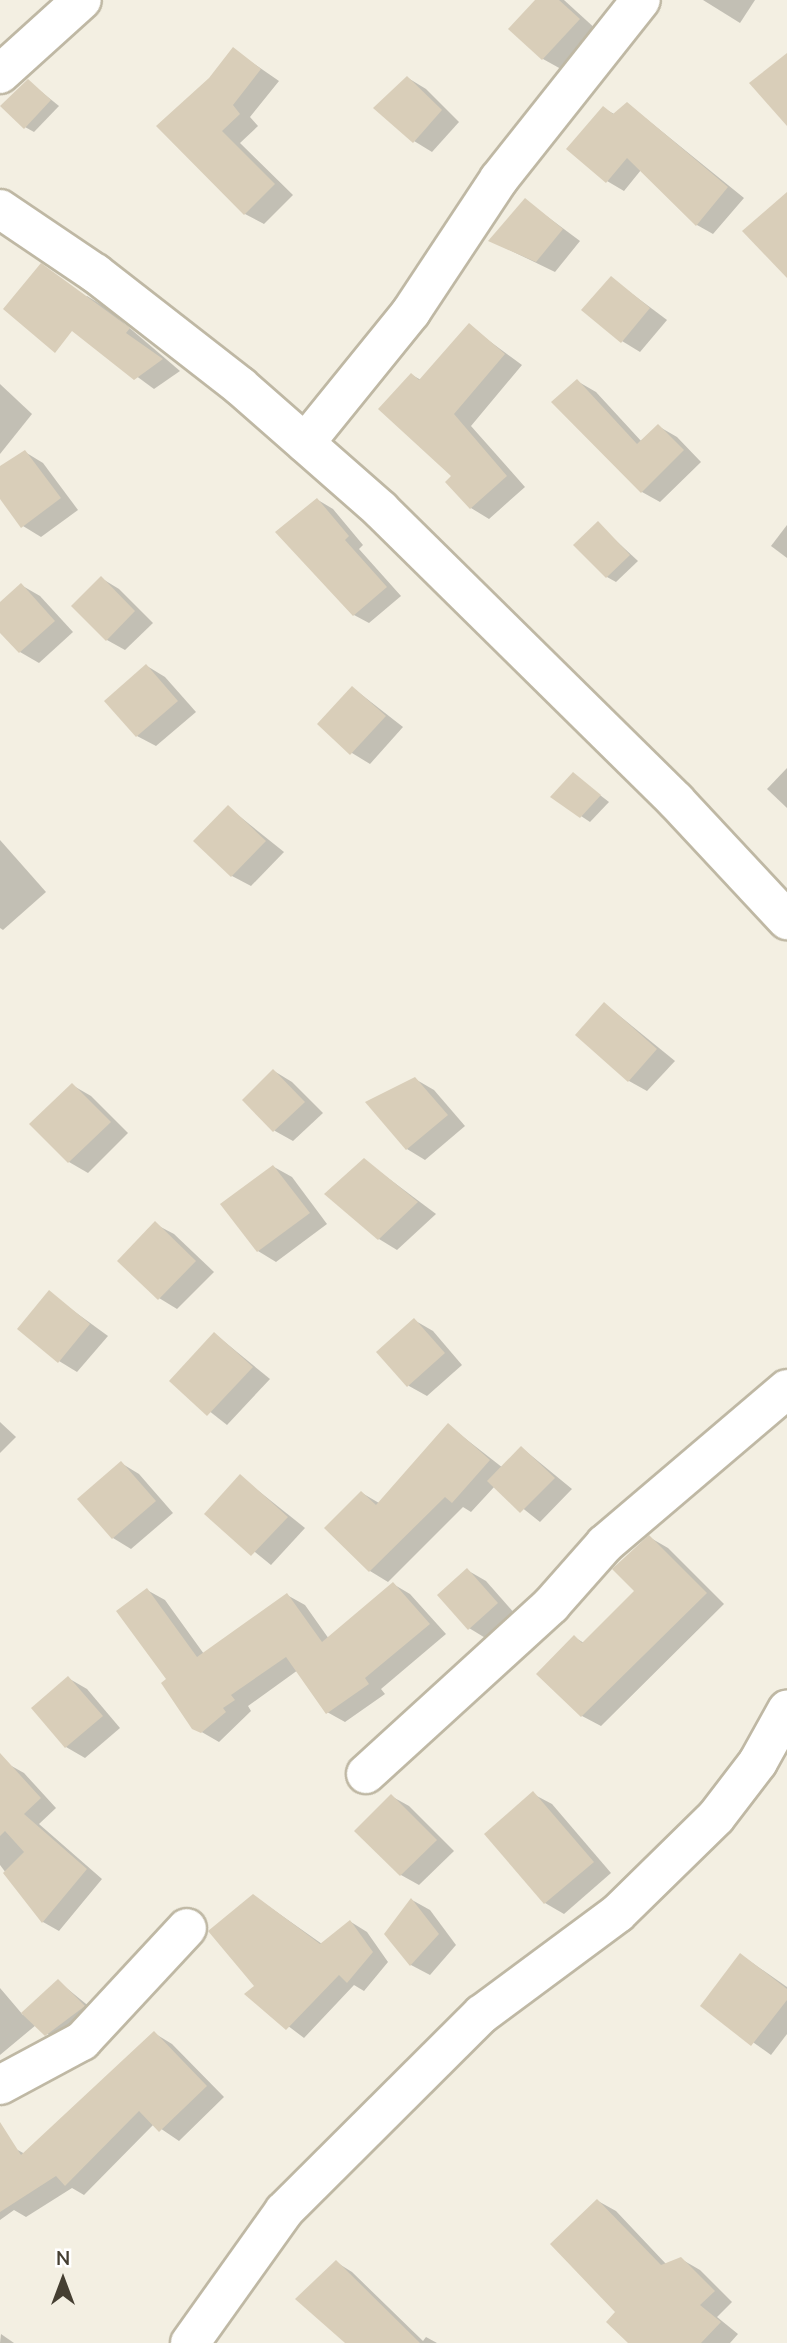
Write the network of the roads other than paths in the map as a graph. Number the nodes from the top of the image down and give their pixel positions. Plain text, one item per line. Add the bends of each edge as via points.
1 (82, 0) edge
2 (641, 0) edge
3 (0, 74) edge
4 (0, 209) edge
5 (304, 443) junction
6 (787, 920) edge
7 (787, 1389) edge
8 (787, 1710) edge
9 (366, 1774) dead end
10 (187, 1928) dead end
11 (0, 2085) edge
12 (190, 2343) edge

1 - 3 street
2 - 5 street via 499,178 411,313
4 - 5 street via 95,273 240,386
5 - 6 street via 381,510 676,801
7 - 9 street via 605,1544 551,1605
8 - 12 street via 758,1762 716,1817 618,1913 482,2014 284,2211
10 - 11 street via 82,2041

